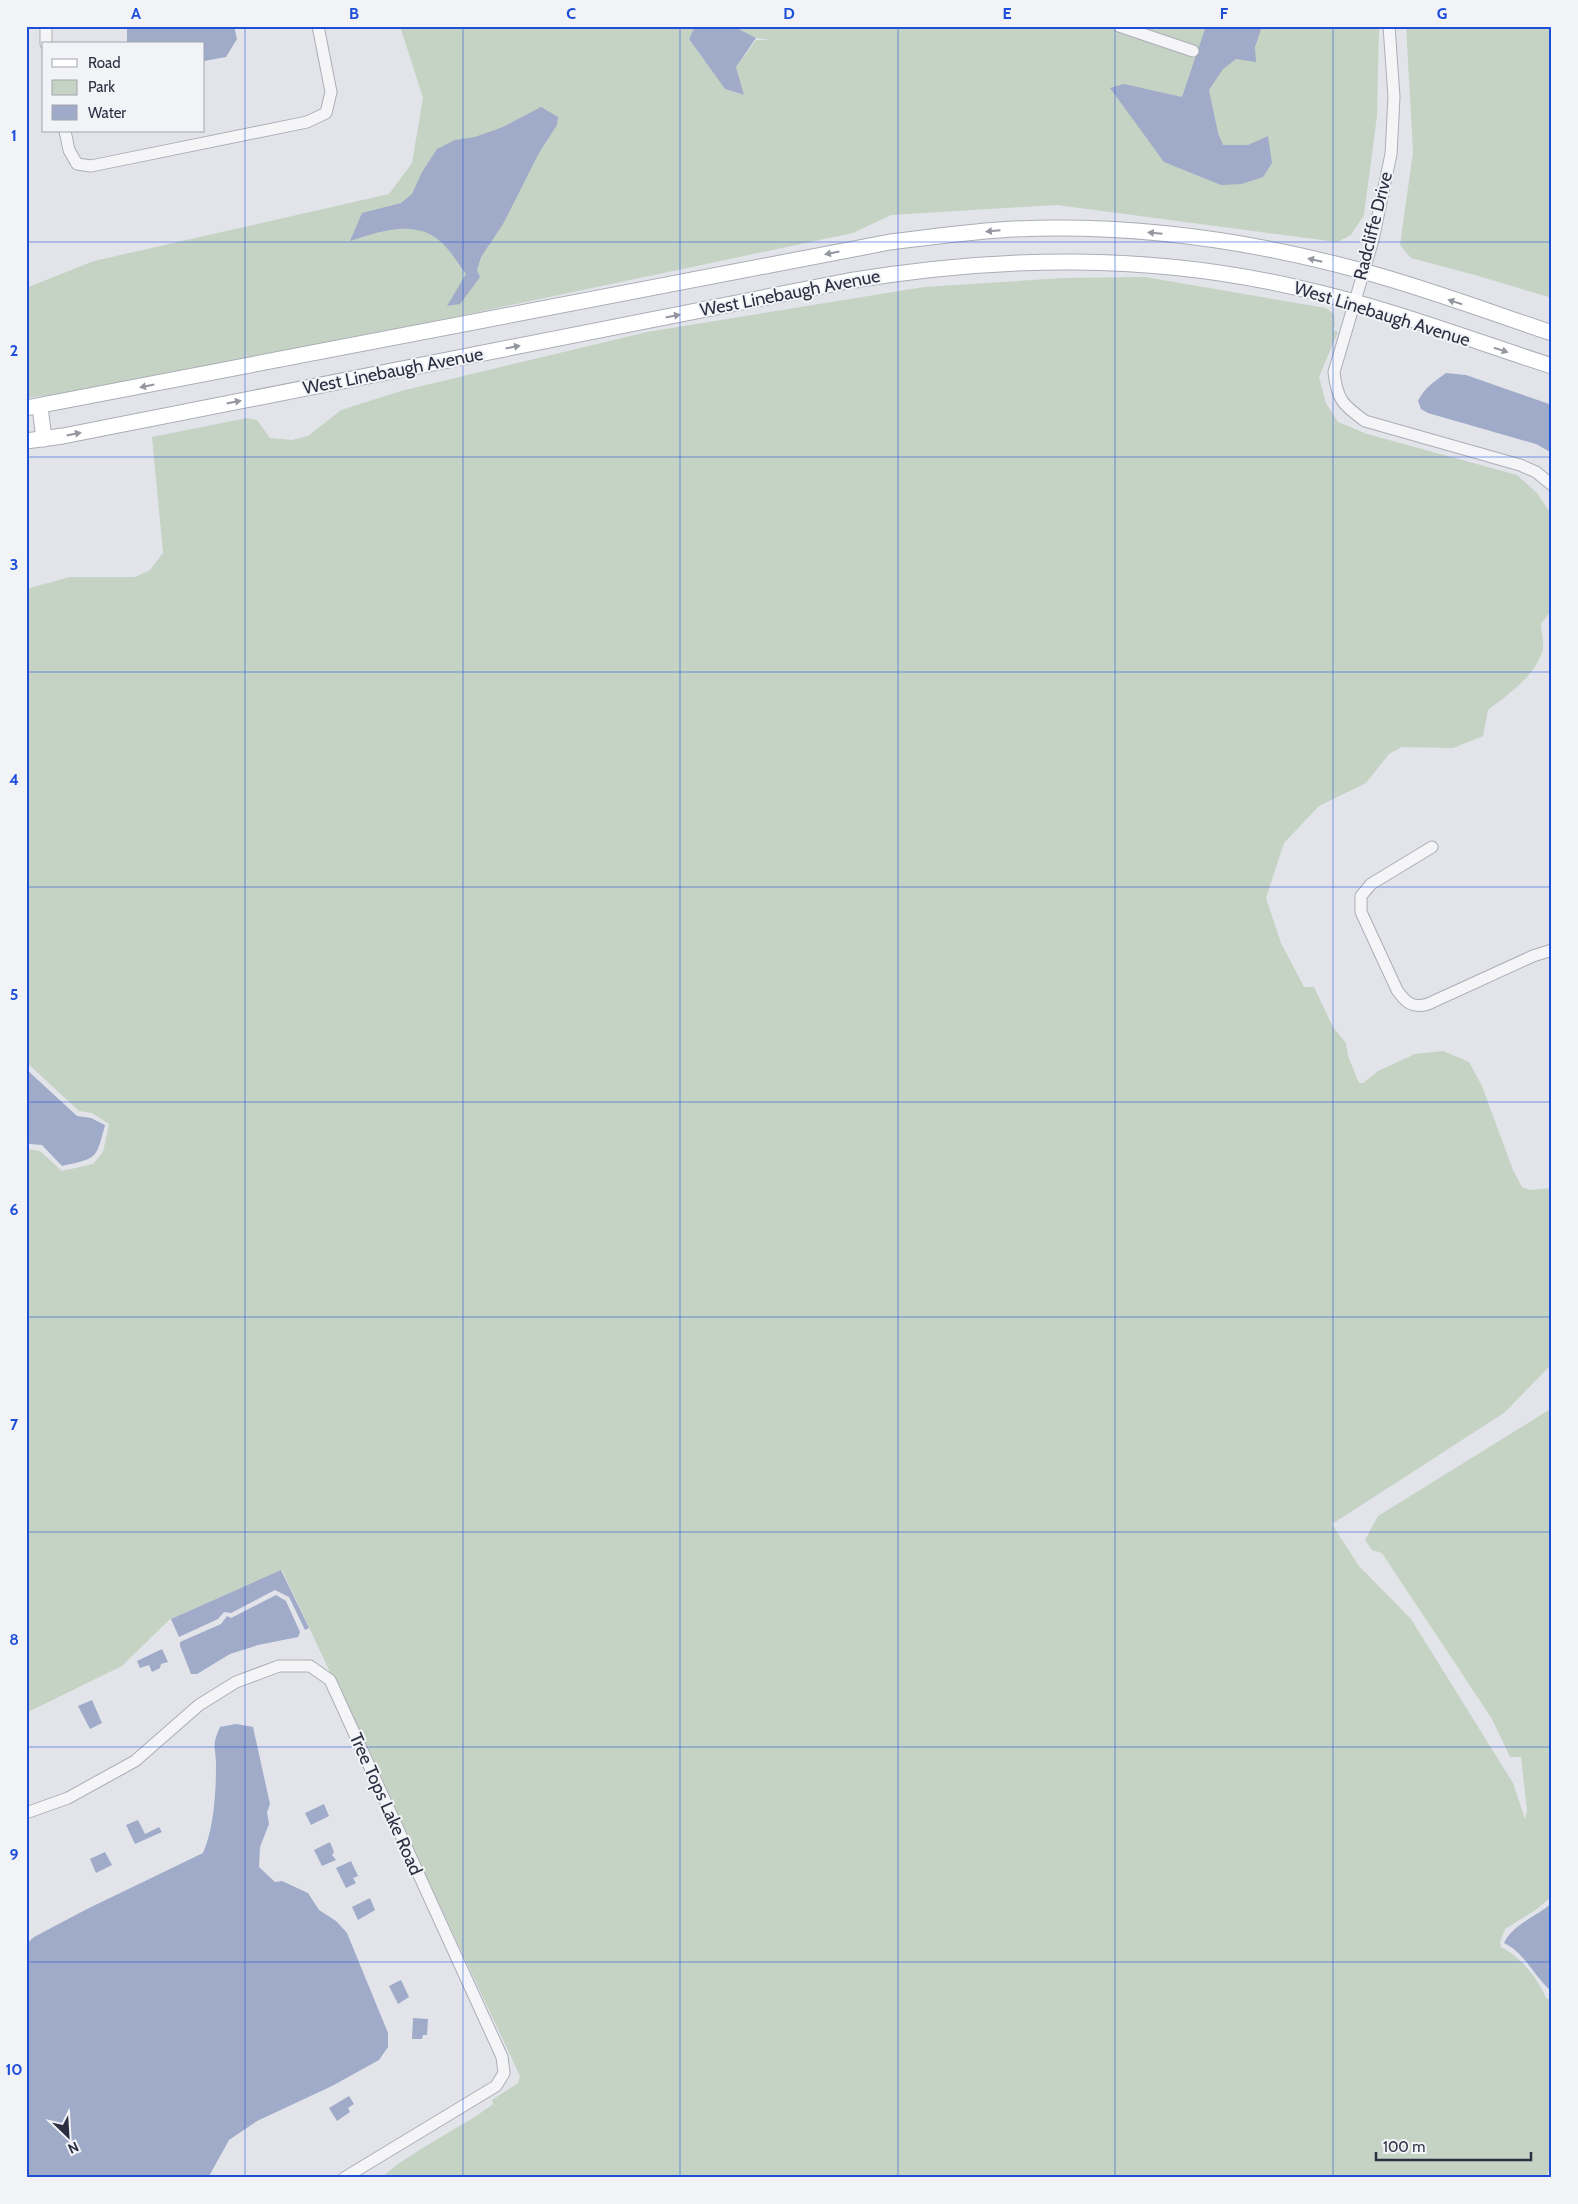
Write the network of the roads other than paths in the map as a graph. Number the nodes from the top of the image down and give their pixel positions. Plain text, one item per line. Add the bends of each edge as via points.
1 (46, 26) edge
2 (318, 26) edge
3 (1121, 26) edge
4 (1389, 26) edge
5 (46, 42) edge
6 (1194, 50) dead end
7 (65, 132) edge
8 (1362, 271) junction
9 (1354, 302) junction
10 (1552, 333) edge
11 (1552, 366) edge
12 (33, 408) edge
13 (44, 439) junction
14 (26, 441) edge
15 (1552, 485) edge
16 (1432, 847) dead end
17 (1552, 950) edge
18 (26, 1813) edge
19 (344, 2178) edge

1 - 5 street
2 - 7 street via 331,92 326,113 307,122 92,166 77,164 69,150
3 - 6 street
4 - 8 street, Radcliffe Drive via 1394,97 1391,154 1373,240
8 - 9 street, Radcliffe Drive
10 -> 8 main road, West Linebaugh Avenue
8 -> 12 main road, West Linebaugh Avenue via 1247,245 1144,232 1015,229 950,234 854,248
9 -> 11 main road, West Linebaugh Avenue
13 -> 9 main road, West Linebaugh Avenue via 848,281 958,266 1081,261 1152,264 1242,276
9 - 15 street, Radcliffe Drive via 1334,372 1336,391 1344,406 1364,421 1520,465 1536,472
12 - 13 main road
13 - 14 main road, West Linebaugh Avenue
16 - 17 street via 1371,884 1361,896 1362,912 1404,1000 1413,1005 1428,1004
18 - 19 street, Tree Tops Lake Road via 68,1798 135,1761 199,1705 236,1682 279,1666 310,1666 330,1680 502,2057 504,2073 496,2086

